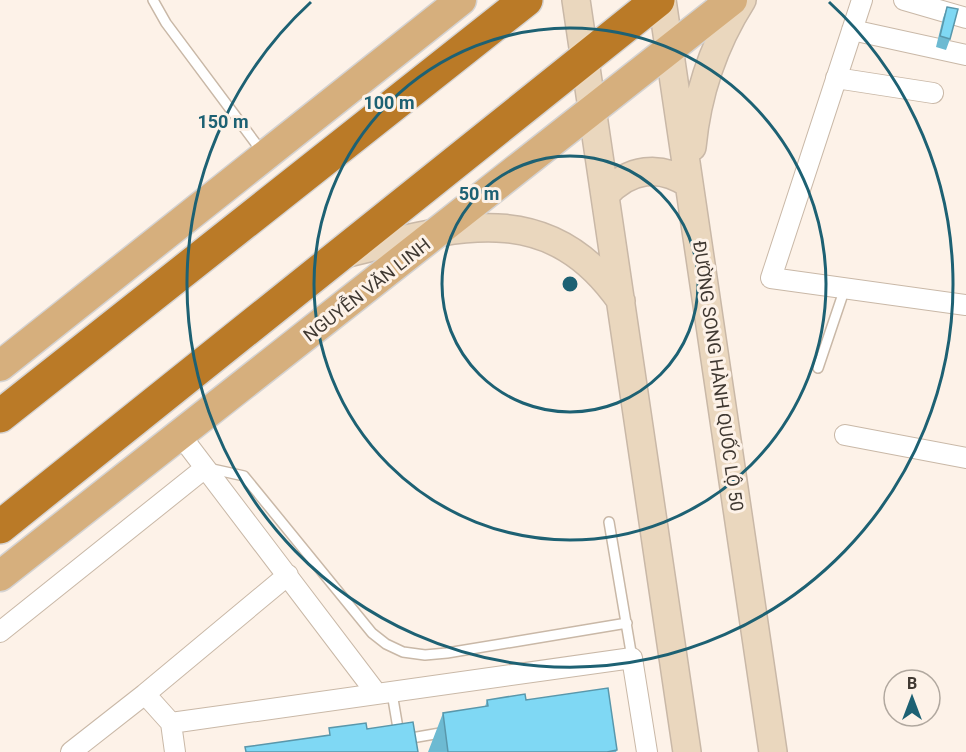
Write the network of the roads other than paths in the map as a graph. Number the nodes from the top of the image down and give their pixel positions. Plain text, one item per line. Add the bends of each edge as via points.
1 (153, 0) edge
2 (461, 0) edge
3 (526, 0) edge
4 (576, 0) edge
5 (660, 0) edge
6 (732, 0) edge
7 (742, 0) edge
8 (862, 0) edge
9 (904, 0) edge
10 (966, 18) edge
11 (852, 30) junction
12 (670, 50) junction
13 (966, 55) edge
14 (585, 59) junction
15 (836, 78) junction
16 (933, 93) dead end
17 (592, 111) junction
18 (265, 155) junction
19 (689, 184) junction
20 (605, 195) junction
21 (442, 231) junction
22 (339, 255) junction
23 (845, 288) junction
24 (621, 301) junction
25 (966, 305) edge
26 (0, 366) edge
27 (818, 368) dead end
28 (0, 417) edge
29 (844, 435) dead end
30 (181, 436) junction
31 (966, 458) edge
32 (206, 468) junction
33 (609, 522) dead end
34 (0, 527) edge
35 (288, 575) junction
36 (0, 576) edge
37 (627, 623) junction
38 (0, 632) edge
39 (632, 658) junction
40 (385, 693) junction
41 (145, 694) junction
42 (171, 723) junction
43 (457, 731) edge
44 (400, 740) junction
45 (389, 741) edge
46 (71, 752) edge
47 (175, 752) edge
48 (647, 752) edge
49 (687, 752) edge
50 (773, 752) edge

1 - 18 lane
2 - 18 main road
3 - 28 highway
4 - 14 main road
5 - 12 main road, ĐƯỜNG SONG HÀNH QUỐC LỘ 50
5 - 14 highway
6 - 12 main road, NGUYỄN VĂN LINH
7 - 19 main road via 724,31 705,80 693,131
8 - 11 street
9 - 10 street
11 - 13 street
11 - 15 street
12 - 17 main road, NGUYỄN VĂN LINH
12 - 19 main road, ĐƯỜNG SONG HÀNH QUỐC LỘ 50
14 - 17 main road
14 - 22 highway
15 - 16 street
15 - 23 street via 771,278
17 - 20 main road
17 - 21 main road, NGUYỄN VĂN LINH
18 - 26 main road
19 - 20 main road via 668,173 644,171 622,179
19 - 50 main road, ĐƯỜNG SONG HÀNH QUỐC LỘ 50
20 - 24 main road
21 - 22 main road
21 - 24 main road via 496,227 549,240 597,272
21 - 30 main road, NGUYỄN VĂN LINH
22 - 34 highway
23 - 25 street
23 - 27 lane
24 - 49 main road
29 - 31 street
30 - 32 street
30 - 36 main road, NGUYỄN VĂN LINH
32 - 35 street
32 - 37 lane via 244,476 372,633 403,652 447,653
32 - 38 street
33 - 37 lane
35 - 40 street
35 - 41 street
37 - 39 lane
39 - 40 street
39 - 48 street
40 - 42 street
40 - 44 lane
41 - 42 street
41 - 46 street
42 - 47 street
43 - 44 lane
44 - 45 lane

